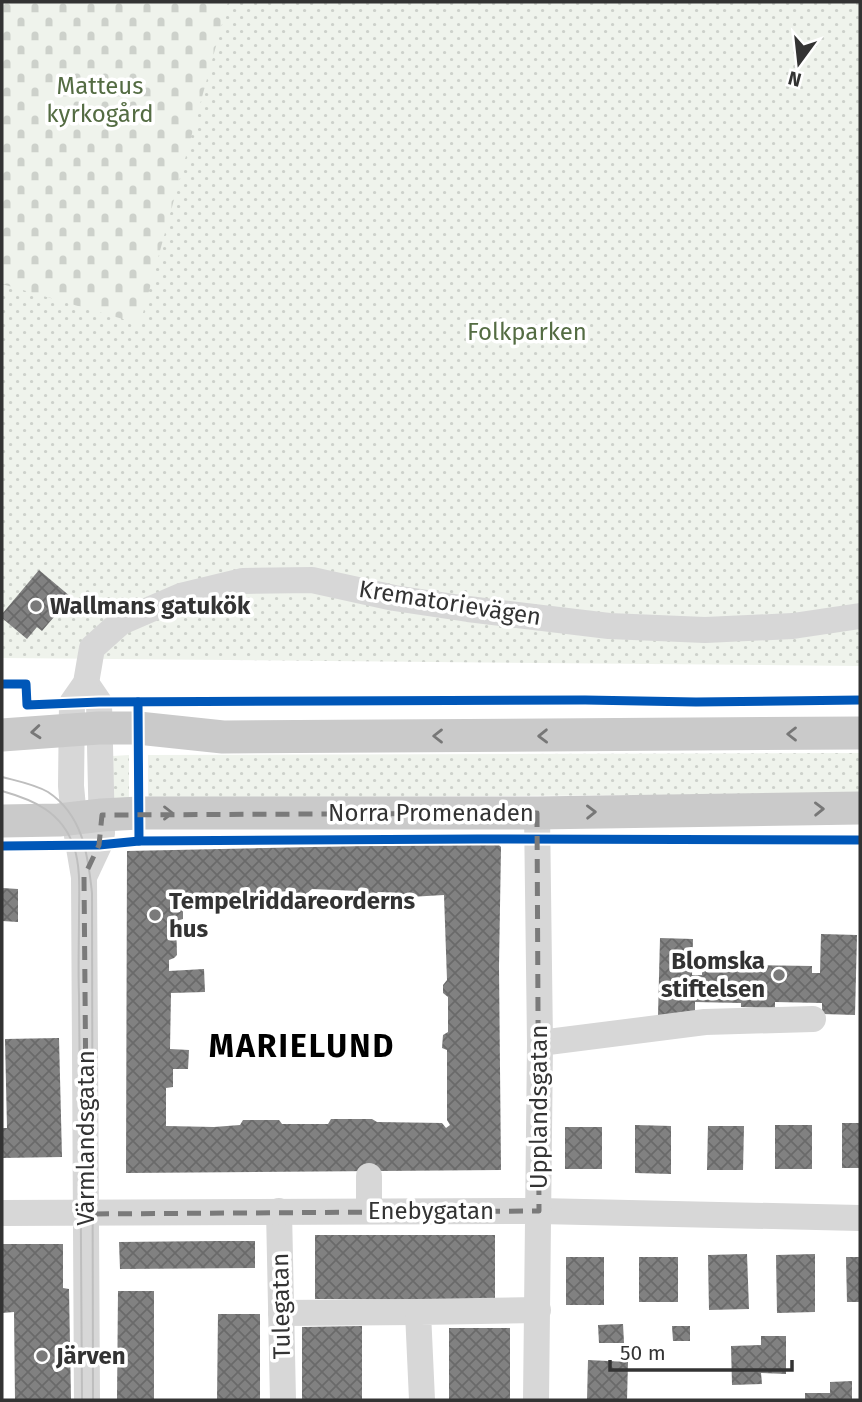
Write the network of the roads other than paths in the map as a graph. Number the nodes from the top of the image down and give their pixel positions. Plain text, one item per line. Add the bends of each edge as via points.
1 (860, 616) edge
2 (860, 733) edge
3 (2, 735) edge
4 (85, 739) junction
5 (860, 808) edge
6 (537, 813) junction
7 (88, 816) junction
8 (2, 821) edge
9 (813, 1019) dead end
10 (540, 1043) junction
11 (369, 1176) dead end
12 (279, 1211) junction
13 (369, 1211) junction
14 (539, 1211) junction
15 (2, 1213) edge
16 (87, 1214) junction
17 (860, 1218) edge
18 (538, 1310) junction
19 (418, 1312) junction
20 (281, 1313) junction
21 (87, 1400) edge
22 (283, 1400) edge
23 (422, 1400) edge
24 (536, 1400) edge

1 - 4 street, Krematorievägen via 781,627 608,626 394,598 312,580 243,581 181,596 121,622 92,648 86,683 99,702
2 -> 4 main road via 223,737 138,729
4 -> 3 main road
4 - 7 street, Värmlandsgatan
6 -> 5 main road, Norra Promenaden
7 -> 6 main road, Norra Promenaden
6 - 10 street, Upplandsgatan
7 - 8 main road, Norra Promenaden
7 - 16 street, Värmlandsgatan via 84,877
9 - 10 street via 705,1022
10 - 14 street, Upplandsgatan
11 - 13 street
12 - 13 street, Enebygatan
12 - 16 street, Enebygatan
12 - 20 street, Tulegatan
13 - 14 street, Enebygatan
14 - 17 street, Enebygatan
14 - 18 street, Upplandsgatan
15 - 16 street, Enebygatan
16 - 21 street, Värmlandsgatan
18 - 19 street
18 - 24 street, Upplandsgatan
19 - 20 street
19 - 23 street
20 - 22 street, Tulegatan

